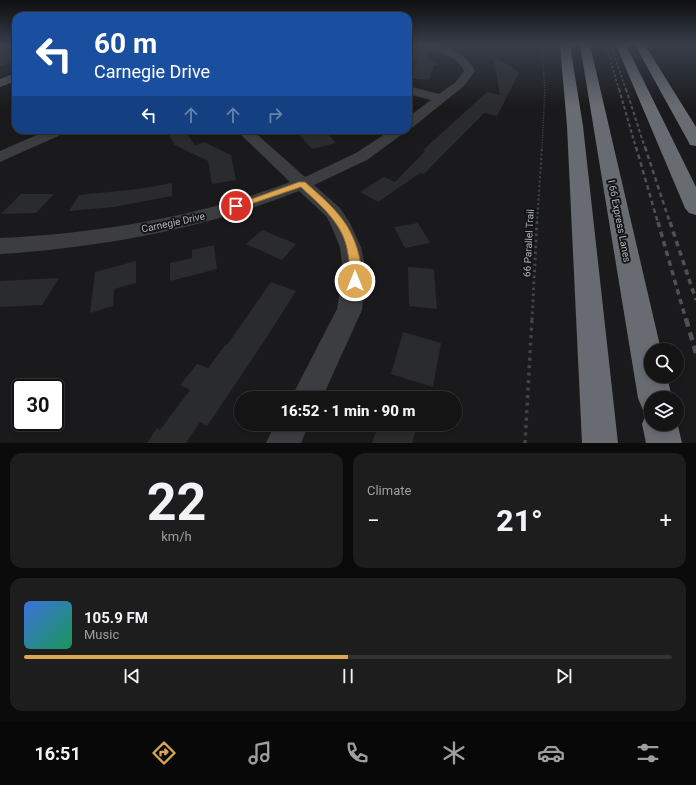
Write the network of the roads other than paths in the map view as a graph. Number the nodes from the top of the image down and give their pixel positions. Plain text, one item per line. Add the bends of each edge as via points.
1 (468, 66) edge
2 (568, 66) edge
3 (589, 66) edge
4 (630, 66) edge
5 (652, 66) edge
6 (412, 91) edge
7 (441, 98) junction
8 (412, 121) edge
9 (51, 134) edge
10 (247, 134) edge
11 (396, 134) edge
12 (696, 141) edge
13 (0, 157) edge
14 (302, 184) junction
15 (694, 205) edge
16 (0, 246) edge
17 (310, 391) edge
18 (654, 391) edge
19 (289, 431) edge
20 (661, 431) edge
21 (283, 443) edge
22 (600, 443) edge
23 (664, 443) edge

1 - 7 street via 470,71 465,79
2 - 22 highway via 575,126
3 - 18 highway, I 66 Express Lanes
4 - 15 highway
5 - 12 highway
6 - 7 street
7 - 8 street
9 - 13 street
10 - 14 street
11 - 14 street, Carnegie Drive via 346,165
14 - 16 street, Carnegie Drive via 214,213 156,226 51,243
14 - 17 street via 333,212 343,226 353,251 356,268 350,310
19 - 21 street
20 - 23 highway

